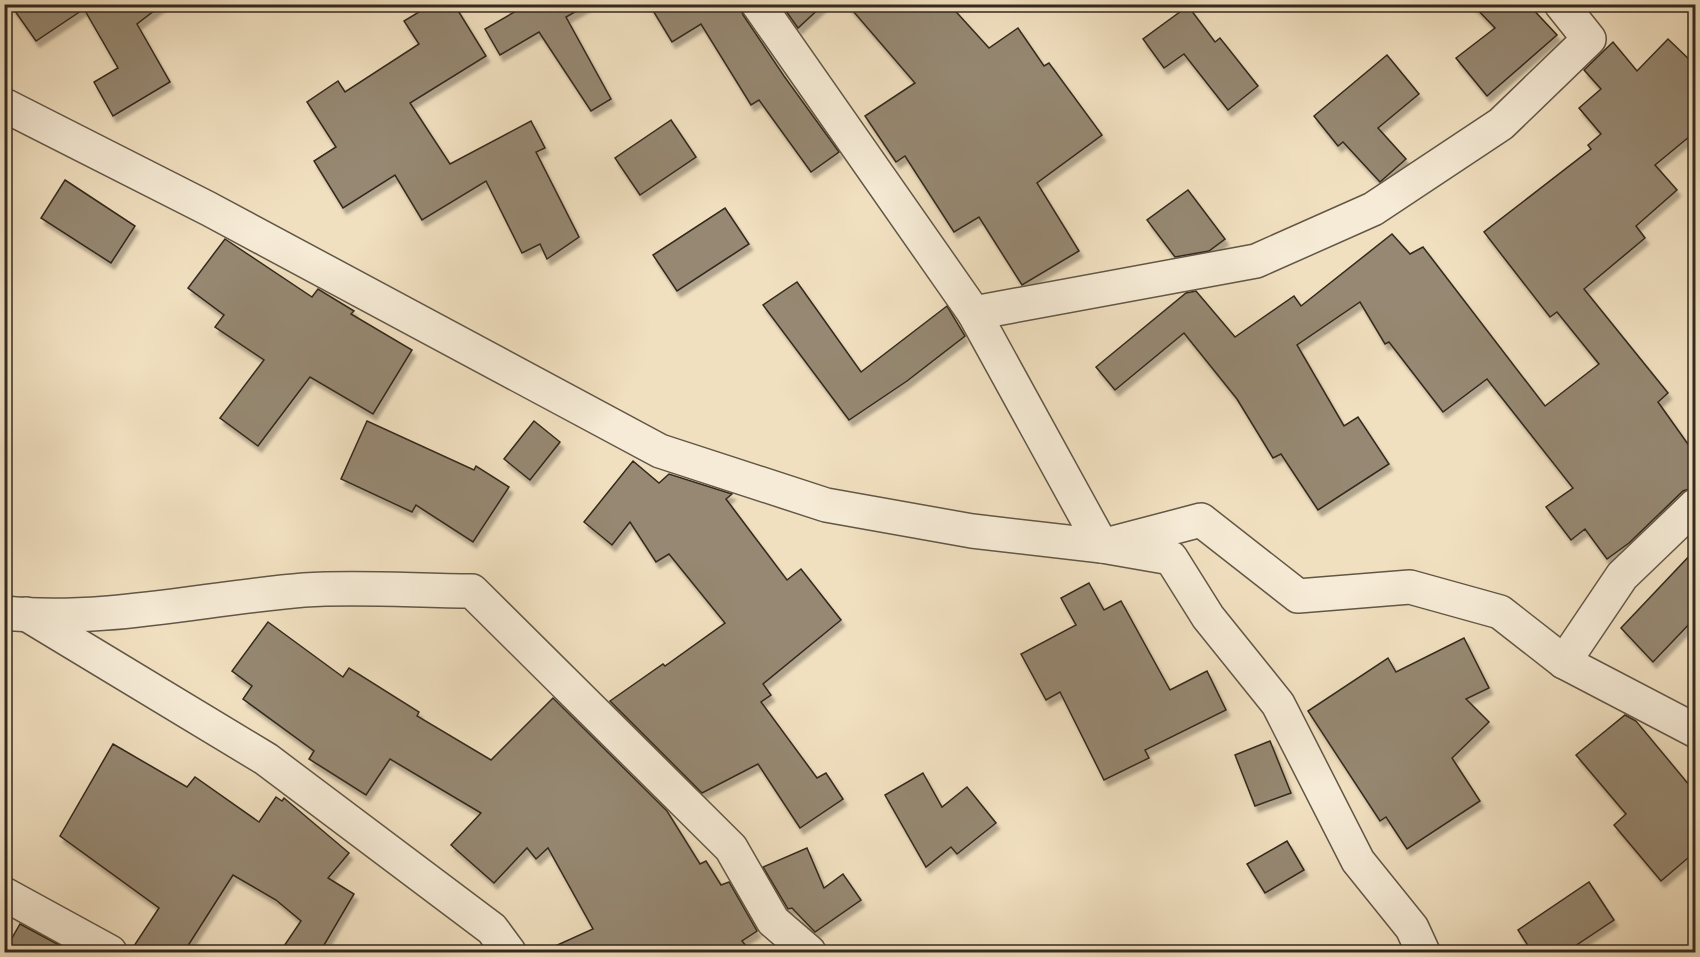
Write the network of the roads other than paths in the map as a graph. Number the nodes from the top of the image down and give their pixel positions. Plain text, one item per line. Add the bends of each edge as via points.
1 (758, 4) edge
2 (1562, 4) edge
3 (4, 105) edge
4 (974, 313) junction
5 (1695, 506) edge
6 (1102, 546) junction
7 (13, 611) edge
8 (1564, 662) junction
9 (1695, 731) edge
10 (4, 894) edge
11 (110, 952) edge
12 (509, 952) edge
13 (809, 952) edge
14 (1423, 952) edge

1 - 4 street
2 - 4 street via 1589,39 1502,124 1373,209 1256,261
3 - 6 street via 209,209 660,451 826,505 972,531
4 - 6 street
5 - 8 street via 1622,576
6 - 8 street via 1201,520 1298,596 1410,587 1500,612
6 - 14 street via 1171,558 1208,617 1278,704 1358,861 1412,928
7 - 12 street via 266,759 492,929
7 - 13 street via 151,609 305,590 472,591 731,848 773,921
8 - 9 street
10 - 11 street

